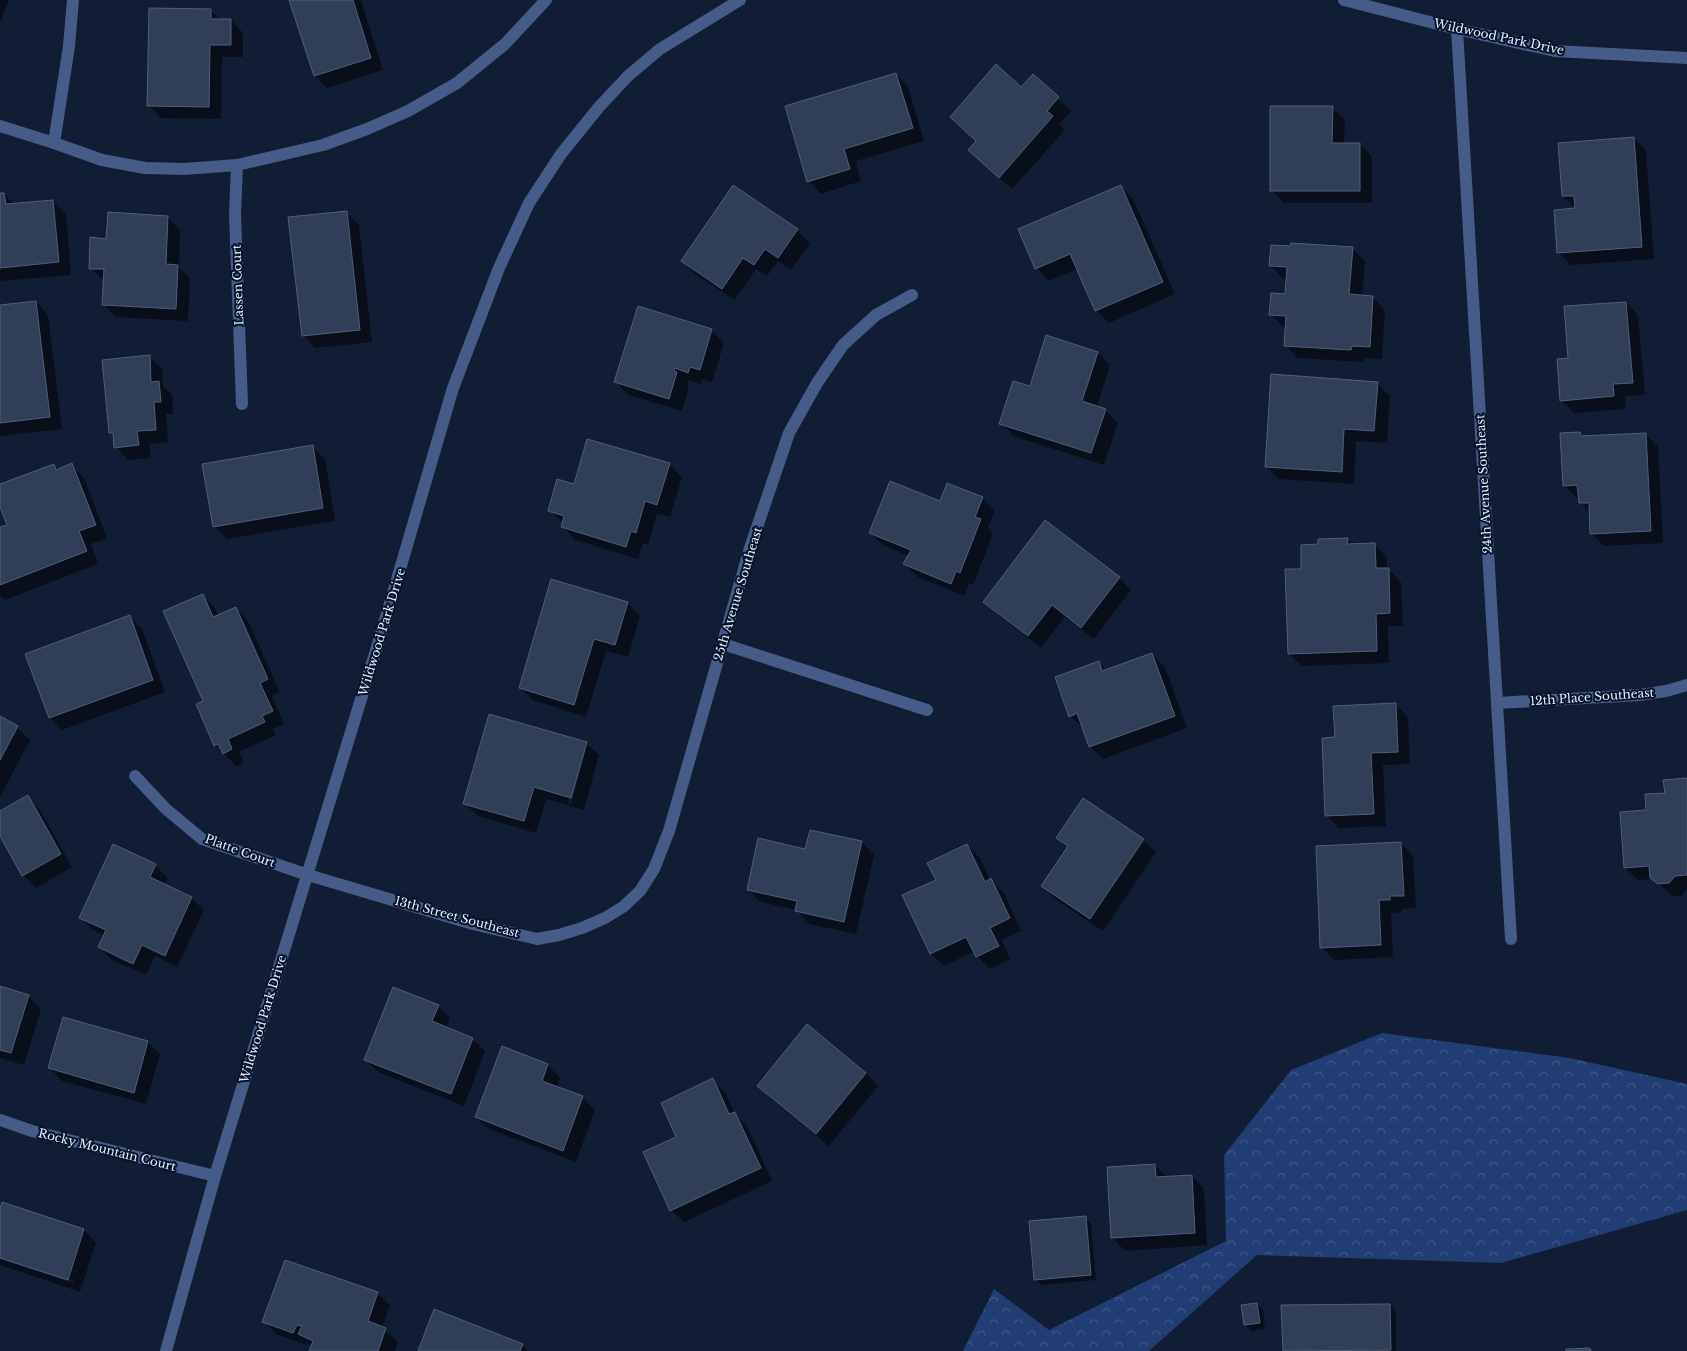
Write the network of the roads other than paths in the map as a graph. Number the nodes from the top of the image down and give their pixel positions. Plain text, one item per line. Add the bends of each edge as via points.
1 (73, 0) edge
2 (546, 0) edge
3 (740, 0) edge
4 (1344, 0) edge
5 (1457, 30) junction
6 (1687, 58) edge
7 (0, 126) edge
8 (54, 143) junction
9 (237, 165) junction
10 (912, 296) dead end
11 (242, 404) dead end
12 (723, 644) junction
13 (1687, 685) edge
14 (1497, 703) junction
15 (927, 710) dead end
16 (135, 776) dead end
17 (308, 875) junction
18 (605, 918) joint
19 (1511, 939) dead end
20 (0, 1120) edge
21 (215, 1176) junction
22 (166, 1351) edge

1 - 8 street
2 - 9 street via 505,44 464,77 408,111 322,144
3 - 17 street, Wildwood Park Drive via 660,49 628,76 561,154 529,204 499,268 453,388
4 - 5 street, Wildwood Park Drive
5 - 6 street, Wildwood Park Drive via 1555,50
5 - 14 street, 24th Avenue Southeast
7 - 8 street
8 - 9 street via 102,160 144,168
9 - 11 street, Lassen Court via 235,215
10 - 12 street, 25th Avenue Southeast via 876,315 843,345 817,383 789,434 750,548
12 - 15 street
12 - 18 street, 25th Avenue Southeast via 654,868 640,891
13 - 14 street, 12th Place Southeast via 1640,695
14 - 19 street, 24th Avenue Southeast
16 - 17 street, Platte Court via 166,809 202,839
17 - 18 street, 13th Street Southeast via 473,924 537,939 560,935
17 - 21 street, Wildwood Park Drive
20 - 21 street, Rocky Mountain Court via 32,1131
21 - 22 street, Wildwood Park Drive

